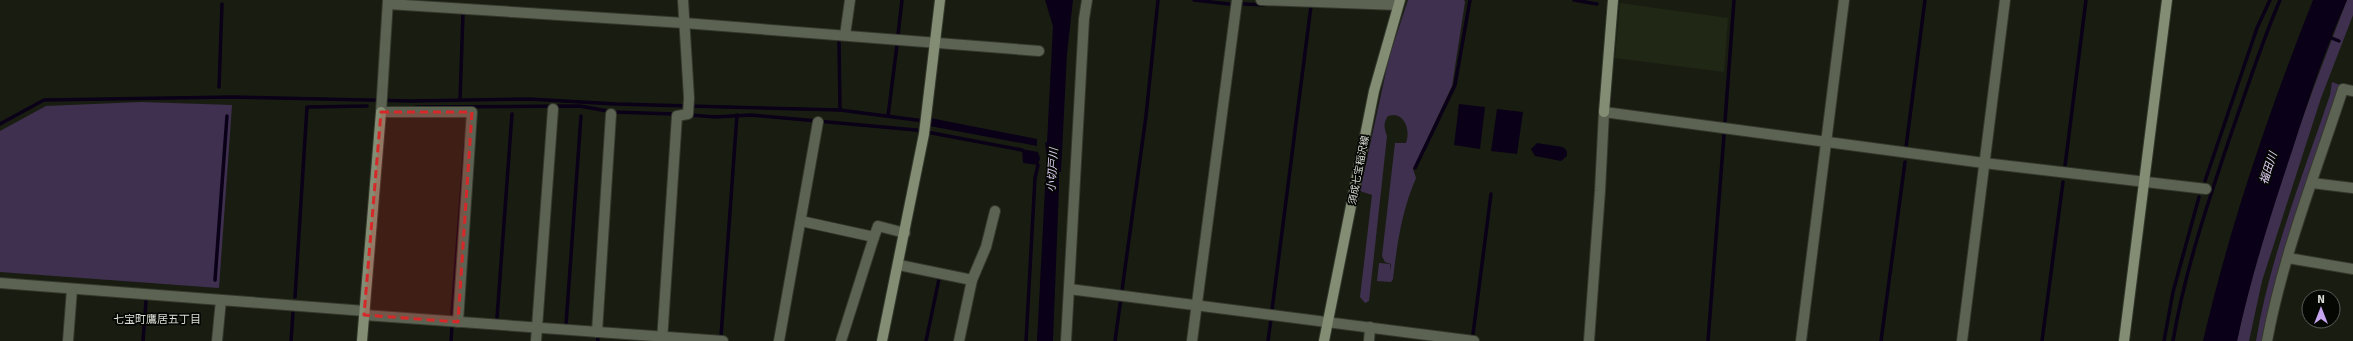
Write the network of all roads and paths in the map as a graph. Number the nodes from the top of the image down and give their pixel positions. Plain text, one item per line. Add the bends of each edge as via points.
1 (683, 0) edge
2 (850, 0) edge
3 (940, 0) edge
4 (1087, 0) edge
5 (1237, 0) edge
6 (1261, 0) edge
7 (1613, 0) edge
8 (1844, 0) edge
9 (2005, 0) edge
10 (2167, 0) edge
11 (388, 2) edge
12 (1399, 2) edge
13 (468, 4) edge
14 (684, 24) junction
15 (845, 35) junction
16 (935, 43) junction
17 (1039, 50) dead end
18 (2353, 91) edge
19 (381, 109) junction
20 (553, 109) dead end
21 (1604, 112) junction
22 (611, 114) dead end
23 (818, 122) dead end
24 (1826, 143) junction
25 (1984, 163) junction
26 (2144, 181) junction
27 (2312, 182) junction
28 (2353, 188) edge
29 (2206, 189) dead end
30 (995, 211) dead end
31 (801, 221) junction
32 (905, 233) junction
33 (874, 237) junction
34 (2288, 258) junction
35 (899, 264) junction
36 (2353, 269) edge
37 (972, 280) junction
38 (0, 283) edge
39 (72, 288) junction
40 (1069, 289) junction
41 (221, 300) junction
42 (1198, 305) junction
43 (364, 313) junction
44 (1328, 321) junction
45 (458, 322) junction
46 (537, 327) junction
47 (1370, 327) junction
48 (597, 332) junction
49 (662, 339) edge
50 (68, 341) edge
51 (217, 341) edge
52 (362, 341) edge
53 (536, 341) edge
54 (723, 341) edge
55 (779, 341) edge
56 (841, 341) edge
57 (882, 341) edge
58 (959, 341) edge
59 (1066, 341) edge
60 (1192, 341) edge
61 (1324, 341) edge
62 (1369, 341) edge
63 (1474, 341) edge
64 (1589, 341) edge
65 (1801, 341) edge
66 (1962, 341) edge
67 (2124, 341) edge
68 (2267, 341) edge

1 - 14 street
2 - 15 street
3 - 16 street
4 - 40 street
5 - 42 street
6 - 12 street
7 - 21 street
8 - 24 street
9 - 25 street
10 - 26 street
11 - 13 street
11 - 19 street
12 - 44 street, 須成七宝稲沢線 via 1374,91
13 - 14 street
14 - 15 street
14 - 49 street via 688,114 677,116
15 - 16 street
16 - 17 street
16 - 32 street via 924,134
18 - 27 street via 2343,89
19 - 43 street
19 - 45 street via 472,112
20 - 46 street
21 - 24 street
21 - 64 street
22 - 48 street
23 - 31 street
24 - 25 street
24 - 65 street
25 - 26 street
25 - 66 street
26 - 29 street
26 - 67 street
27 - 28 street
27 - 34 street
30 - 37 street via 986,247
31 - 33 street
31 - 55 street
32 - 33 street via 878,226
32 - 35 street
33 - 56 street
34 - 36 street
34 - 68 street
35 - 37 street
35 - 57 street
37 - 58 street
38 - 39 street
39 - 41 street
39 - 50 street
40 - 42 street
40 - 59 street
41 - 43 street
41 - 51 street
42 - 44 street
42 - 60 street
43 - 45 street
43 - 52 street
44 - 47 street
44 - 61 street, 須成七宝稲沢線
45 - 46 street
46 - 48 street
46 - 53 street
47 - 62 street
47 - 63 street
48 - 49 street
49 - 54 street

